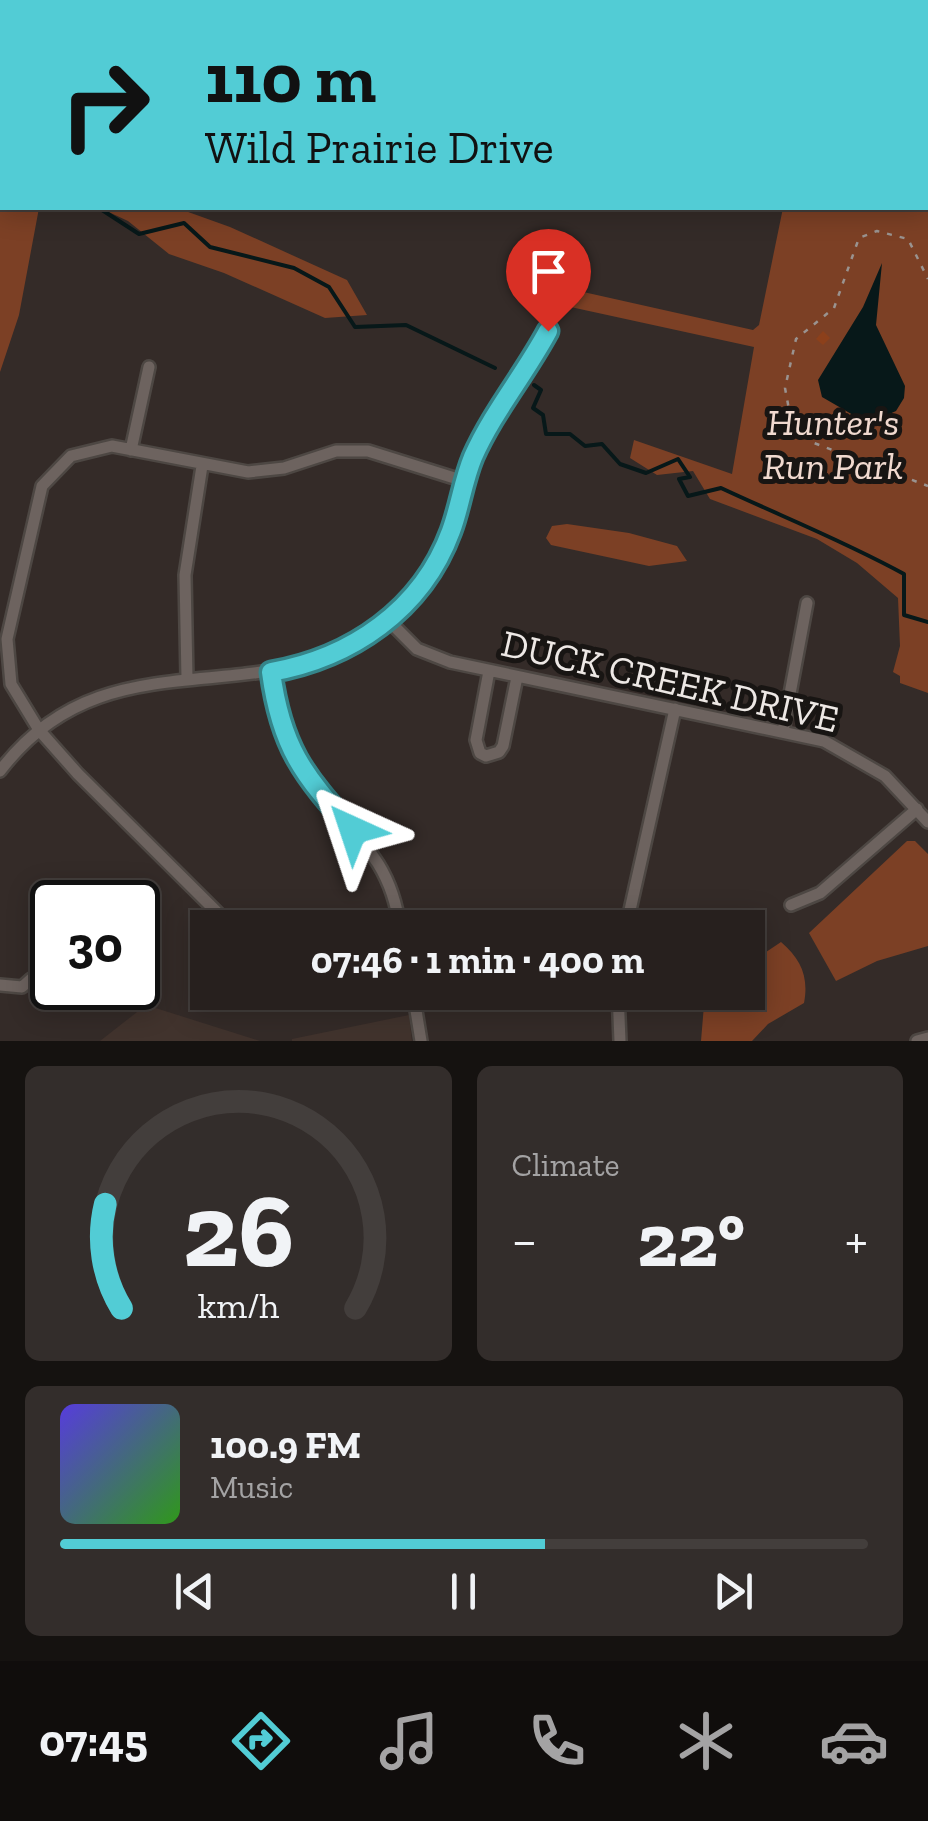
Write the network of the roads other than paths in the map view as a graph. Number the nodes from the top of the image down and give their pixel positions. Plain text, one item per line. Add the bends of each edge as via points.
1 (547, 311) dead end
2 (149, 367) dead end
3 (131, 450) junction
4 (202, 466) junction
5 (464, 481) junction
6 (808, 603) dead end
7 (388, 620) junction
8 (490, 671) junction
9 (271, 672) junction
10 (517, 677) junction
11 (186, 679) junction
12 (675, 709) junction
13 (40, 730) junction
14 (783, 731) junction
15 (0, 771) edge
16 (917, 809) junction
17 (928, 822) edge
18 (791, 905) dead end
19 (215, 910) edge
20 (398, 910) edge
21 (630, 910) edge
22 (30, 979) dead end
23 (0, 985) edge
24 (416, 1010) edge
25 (619, 1010) edge
26 (928, 1038) edge
27 (420, 1041) edge
28 (620, 1041) edge
29 (916, 1041) edge

1 - 5 street via 548,331
2 - 3 street
3 - 4 street
3 - 13 street via 97,447 71,456 50,474 38,498 6,652 11,684
4 - 5 street via 265,471 352,450
4 - 11 street via 185,575
5 - 7 street via 439,557
6 - 14 street
7 - 8 street, DUCK CREEK DRIVE via 433,657
7 - 9 street via 342,650
8 - 10 street, DUCK CREEK DRIVE
8 - 10 street via 476,740 486,756 502,746
9 - 11 street
9 - 20 street via 295,762 384,868
10 - 12 street, DUCK CREEK DRIVE
11 - 13 street via 103,694
12 - 14 street, DUCK CREEK DRIVE
12 - 21 street
13 - 15 street
13 - 19 street
14 - 16 street, DUCK CREEK DRIVE via 862,760
16 - 17 street, DUCK CREEK DRIVE
16 - 18 street via 820,893
22 - 23 street via 22,987
24 - 27 street
25 - 28 street
26 - 29 street

